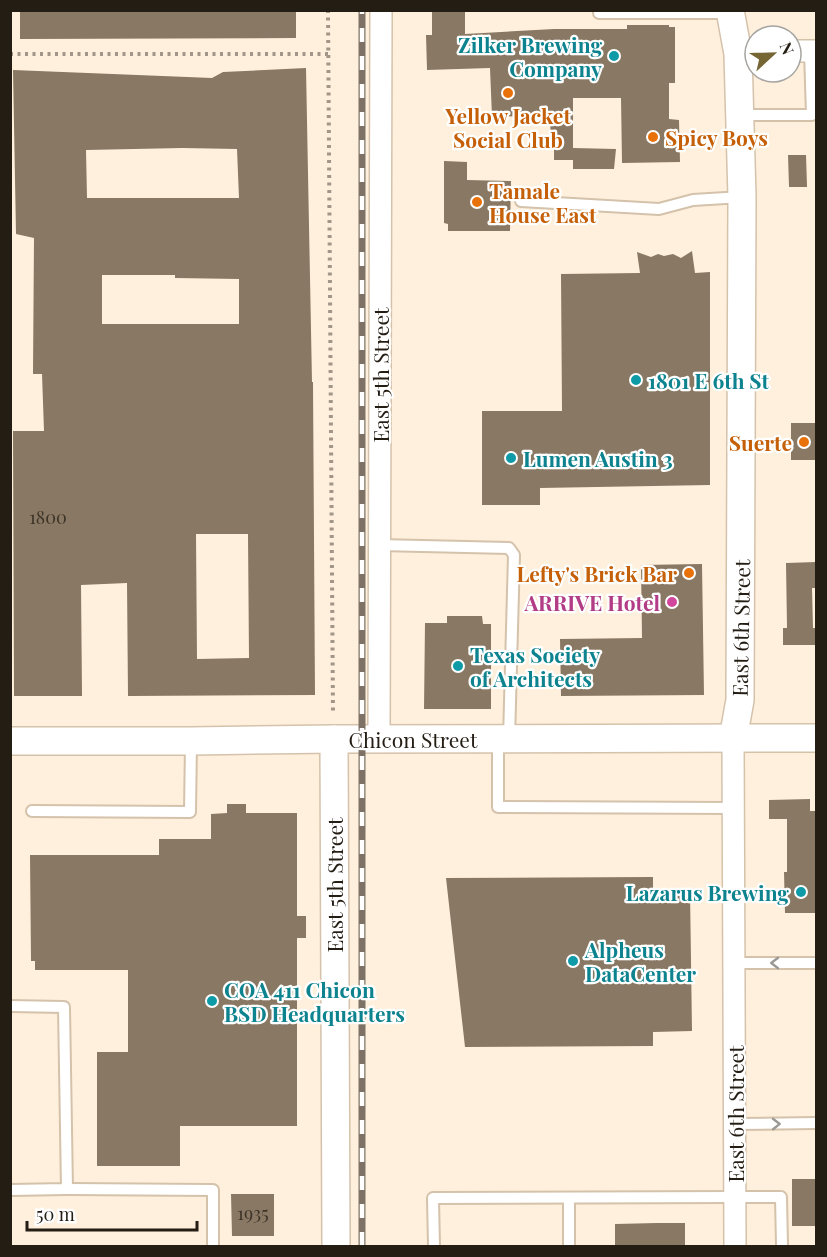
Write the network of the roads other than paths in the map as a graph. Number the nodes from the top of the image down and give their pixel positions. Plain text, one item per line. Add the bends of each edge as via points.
1 (381, 10) edge
2 (730, 12) edge
3 (599, 13) dead end
4 (743, 44) edge
5 (806, 51) edge
6 (744, 84) edge
7 (740, 115) junction
8 (742, 197) junction
9 (521, 201) dead end
10 (379, 545) junction
11 (816, 738) edge
12 (334, 739) junction
13 (504, 739) junction
14 (733, 739) junction
15 (378, 740) junction
16 (10, 741) edge
17 (191, 741) junction
18 (733, 808) junction
19 (32, 811) dead end
20 (734, 963) junction
21 (816, 963) edge
22 (10, 1006) edge
23 (816, 1123) edge
24 (735, 1124) junction
25 (67, 1189) junction
26 (10, 1190) edge
27 (735, 1197) junction
28 (569, 1198) junction
29 (213, 1246) edge
30 (336, 1246) edge
31 (434, 1246) edge
32 (569, 1246) edge
33 (735, 1246) edge
34 (782, 1246) edge

1 - 10 street, East 5th Street
2 - 3 lane
2 - 4 street, East 6th Street
5 - 7 lane via 812,115
6 - 7 street, East 6th Street
7 - 8 street, East 6th Street
8 - 9 lane via 693,200 659,209
8 - 14 street, East 6th Street via 740,700
10 - 13 lane via 509,548 514,555
10 - 15 street, East 5th Street
11 - 14 street, Chicon Street
12 - 15 street, Chicon Street
12 - 17 street, Chicon Street
12 - 30 street, East 5th Street
13 - 14 street, Chicon Street
13 - 15 street, Chicon Street
13 - 18 lane via 498,807
14 - 18 street, East 6th Street
16 - 17 street, Chicon Street
17 - 19 lane via 190,812
18 - 20 street, East 6th Street
21 -> 20 lane
20 - 24 street, East 6th Street
22 - 25 lane via 64,1007
24 -> 23 lane
24 - 27 street, East 6th Street
25 - 26 lane
25 - 29 lane via 213,1190
27 - 28 lane
27 - 33 street, East 6th Street
27 - 34 lane via 781,1197
28 - 31 lane via 433,1198
28 - 32 lane

